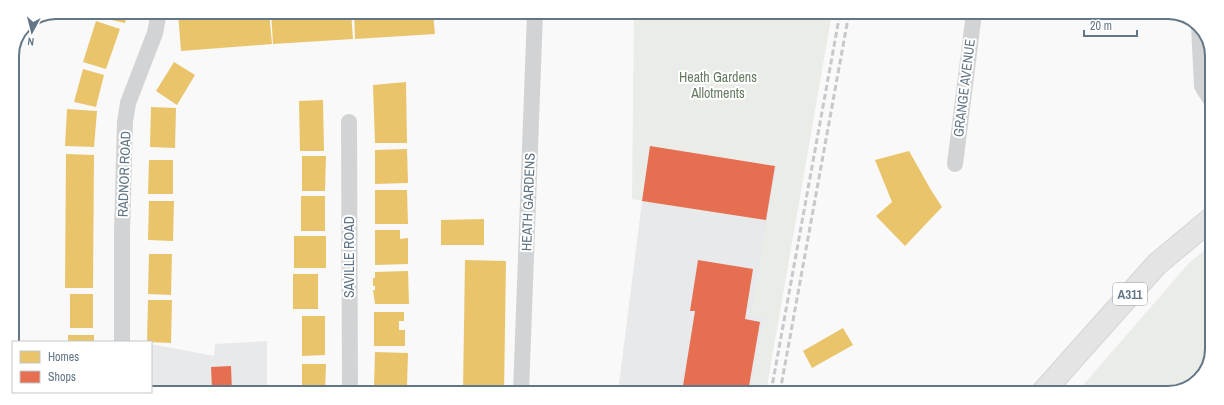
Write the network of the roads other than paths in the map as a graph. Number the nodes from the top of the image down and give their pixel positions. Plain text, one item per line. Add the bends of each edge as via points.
1 (158, 19) edge
2 (534, 19) edge
3 (973, 19) edge
4 (1200, 36) edge
5 (1205, 91) edge
6 (349, 122) dead end
7 (955, 164) dead end
8 (1205, 224) edge
9 (122, 341) edge
10 (350, 386) edge
11 (521, 386) edge
12 (1048, 386) edge

1 - 9 street, RADNOR ROAD via 155,34 128,103 125,122
2 - 11 street, HEATH GARDENS
3 - 7 street, GRANGE AVENUE
4 - 5 street via 1202,86
6 - 10 street, SAVILLE ROAD
8 - 12 main road, A311 via 1157,264

